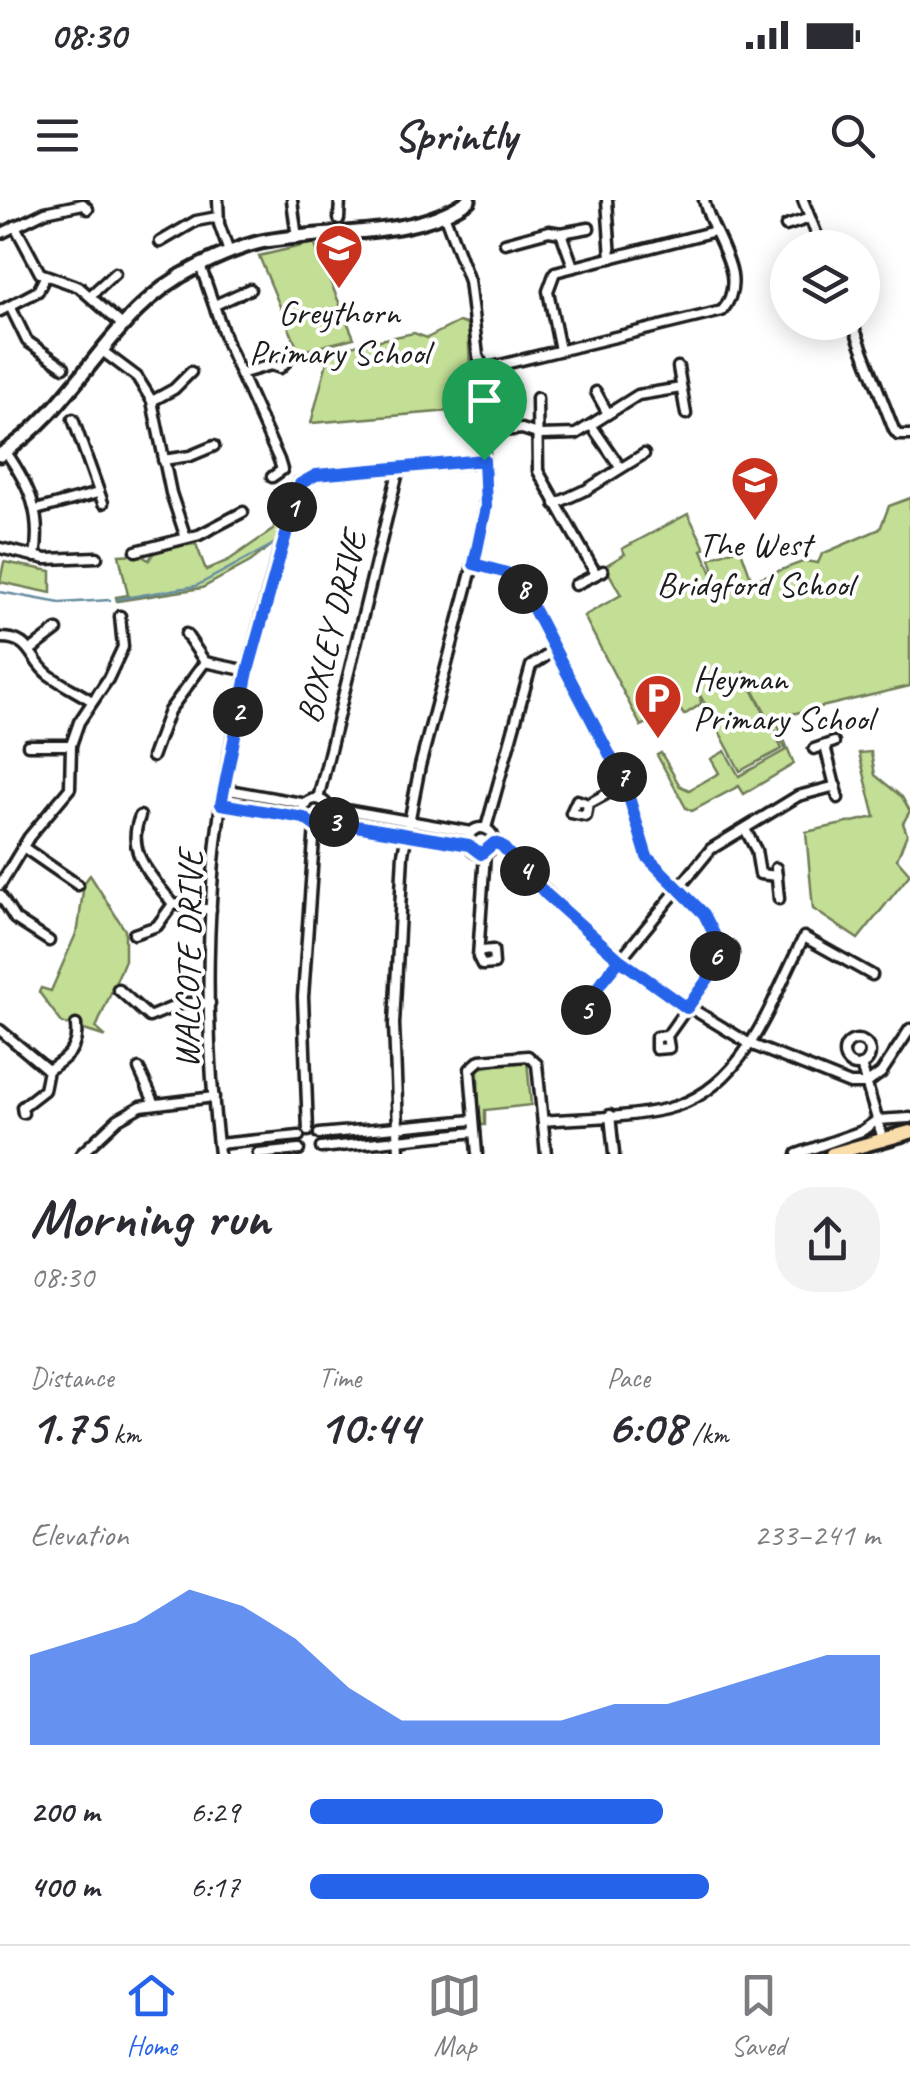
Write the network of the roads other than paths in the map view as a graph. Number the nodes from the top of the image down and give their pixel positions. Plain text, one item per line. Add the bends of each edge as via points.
1 (218, 200) edge
2 (292, 200) edge
3 (340, 200) edge
4 (470, 200) edge
5 (607, 200) edge
6 (704, 200) edge
7 (803, 200) edge
8 (88, 209) dead end
9 (444, 214) junction
10 (218, 217) junction
11 (337, 217) dead end
12 (810, 218) junction
13 (15, 226) junction
14 (786, 226) dead end
15 (590, 228) dead end
16 (815, 230) edge
17 (715, 231) junction
18 (561, 232) junction
19 (0, 234) edge
20 (297, 238) junction
21 (160, 242) dead end
22 (506, 243) dead end
23 (230, 252) junction
24 (611, 258) junction
25 (200, 265) junction
26 (573, 266) junction
27 (117, 272) dead end
28 (45, 277) junction
29 (250, 290) dead end
30 (90, 295) junction
31 (217, 304) junction
32 (10, 306) junction
33 (0, 311) edge
34 (120, 323) junction
35 (859, 340) edge
36 (100, 349) junction
37 (560, 350) junction
38 (288, 361) dead end
39 (58, 365) dead end
40 (678, 367) dead end
41 (484, 369) junction
42 (191, 372) dead end
43 (240, 374) junction
44 (681, 388) junction
45 (596, 392) dead end
46 (537, 398) dead end
47 (152, 402) junction
48 (607, 412) junction
49 (686, 414) dead end
50 (73, 419) dead end
51 (591, 425) junction
52 (482, 433) junction
53 (540, 435) junction
54 (910, 435) edge
55 (200, 440) dead end
56 (214, 446) dead end
57 (204, 451) junction
58 (3, 454) edge
59 (644, 454) dead end
60 (164, 460) junction
61 (484, 460) junction
62 (620, 467) junction
63 (399, 468) junction
64 (272, 477) dead end
65 (98, 492) junction
66 (104, 503) dead end
67 (555, 504) junction
68 (36, 510) junction
69 (235, 511) dead end
70 (186, 538) junction
71 (596, 545) dead end
72 (77, 547) dead end
73 (0, 548) edge
74 (584, 551) junction
75 (136, 552) dead end
76 (35, 557) junction
77 (98, 557) dead end
78 (77, 558) junction
79 (474, 564) junction
80 (575, 584) dead end
81 (111, 625) dead end
82 (57, 630) dead end
83 (186, 634) dead end
84 (0, 638) edge
85 (32, 648) junction
86 (555, 650) junction
87 (205, 662) junction
88 (248, 671) junction
89 (92, 701) junction
90 (28, 745) dead end
91 (71, 745) junction
92 (814, 750) dead end
93 (152, 756) dead end
94 (625, 784) junction
95 (836, 786) junction
96 (223, 789) junction
97 (838, 798) dead end
98 (318, 800) junction
99 (221, 804) junction
100 (306, 804) junction
101 (588, 804) dead end
102 (328, 807) junction
103 (304, 818) junction
104 (140, 821) dead end
105 (326, 821) junction
106 (407, 821) junction
107 (315, 826) junction
108 (486, 828) junction
109 (744, 829) junction
110 (471, 832) junction
111 (405, 834) junction
112 (494, 843) junction
113 (469, 845) junction
114 (23, 847) junction
115 (486, 853) junction
116 (0, 885) edge
117 (78, 885) dead end
118 (676, 887) junction
119 (0, 895) edge
120 (779, 899) dead end
121 (173, 904) junction
122 (211, 910) junction
123 (810, 925) dead end
124 (134, 934) dead end
125 (804, 936) junction
126 (50, 941) dead end
127 (720, 946) junction
128 (481, 951) dead end
129 (620, 960) junction
130 (720, 962) junction
131 (872, 975) dead end
132 (118, 989) dead end
133 (590, 996) dead end
134 (210, 1003) junction
135 (687, 1008) junction
136 (910, 1029) edge
137 (0, 1030) edge
138 (79, 1030) dead end
139 (666, 1036) dead end
140 (750, 1044) junction
141 (860, 1065) dead end
142 (140, 1069) dead end
143 (48, 1070) junction
144 (866, 1084) junction
145 (214, 1097) junction
146 (154, 1102) junction
147 (7, 1108) dead end
148 (610, 1115) junction
149 (910, 1118) edge
150 (473, 1120) junction
151 (877, 1120) junction
152 (543, 1121) junction
153 (396, 1127) junction
154 (308, 1131) junction
155 (475, 1132) junction
156 (910, 1132) edge
157 (318, 1134) junction
158 (299, 1136) junction
159 (882, 1139) junction
160 (397, 1140) junction
161 (219, 1149) edge
162 (318, 1151) edge
163 (301, 1152) edge
164 (82, 1154) edge
165 (258, 1154) edge
166 (398, 1154) edge
167 (478, 1154) edge
168 (546, 1154) edge
169 (614, 1154) edge
170 (797, 1154) edge
171 (832, 1154) edge

1 - 10 street
2 - 20 street
3 - 11 street
4 - 9 street
5 - 24 street
6 - 17 street
7 - 12 street
8 - 13 street via 83,204 44,212
9 - 20 street
9 - 41 street via 469,282
10 - 21 street via 196,221
10 - 23 street
12 - 14 street
12 - 16 street
13 - 19 street
13 - 28 street
15 - 18 street
17 - 24 street
17 - 37 street via 734,279 722,311
18 - 22 street
18 - 26 street
20 - 23 street
23 - 25 street
24 - 26 street
25 - 31 street
25 - 34 street
26 - 37 street via 554,272 547,284
27 - 30 street
28 - 30 street
28 - 32 street via 38,291
29 - 31 street
30 - 34 street
31 - 43 street
32 - 33 street
32 - 39 street via 27,341
34 - 36 street
35 - 54 street via 894,430
36 - 47 street via 137,377
36 - 58 street via 39,424
37 - 41 street
38 - 43 street
40 - 44 street
41 - 52 street
42 - 47 street
43 - 64 street via 286,469
44 - 48 street via 638,395
44 - 49 street
45 - 48 street
46 - 53 street
47 - 60 street
48 - 51 street
50 - 65 street
51 - 53 street via 564,437
51 - 62 street
52 - 53 street via 522,429
52 - 61 street
53 - 67 street via 536,463
55 - 57 street
56 - 57 street
57 - 60 street
58 - 68 street via 30,487
59 - 62 street
60 - 70 street
61 - 63 street, WALCOTE DRIVE
61 - 79 street via 486,507
62 - 67 street
63 - 88 street, WALCOTE DRIVE via 316,475 300,484
63 - 98 street, BOXLEY DRIVE
65 - 66 street
65 - 68 street
67 - 74 street
68 - 76 street
69 - 70 street via 219,527
70 - 75 street
71 - 74 street
72 - 78 street
73 - 76 street
74 - 80 street via 599,573
76 - 78 street
77 - 78 street
79 - 86 street via 514,578
79 - 106 street
81 - 89 street via 121,620 118,662
82 - 85 street
83 - 87 street
84 - 85 street
85 - 89 street via 46,673
86 - 94 street
86 - 108 street via 531,666
87 - 88 street
87 - 93 street via 169,711
88 - 96 street, WALCOTE DRIVE
89 - 91 street
90 - 91 street
91 - 114 street via 70,788
92 - 95 street via 829,744
94 - 101 street
94 - 118 street via 644,851
95 - 97 street
95 - 109 street via 798,796
96 - 99 street, WALCOTE DRIVE
96 - 100 street
98 - 100 street
98 - 102 street
99 - 103 street
99 - 122 street, WALCOTE DRIVE
100 - 103 street
102 - 105 street
102 - 106 street
103 - 107 street
104 - 121 street via 133,835 136,854
105 - 107 street
105 - 111 street
106 - 110 street
106 - 111 street
107 - 154 street via 303,997
108 - 110 street
108 - 112 street
109 - 118 street via 711,849
109 - 120 street via 760,874 776,872
110 - 113 street
111 - 113 street
111 - 153 street via 394,1024
112 - 115 street
112 - 129 street
113 - 115 street
114 - 116 street
114 - 117 street
115 - 128 street
118 - 127 street via 704,914
118 - 129 street
119 - 126 street via 15,918
121 - 122 street
121 - 124 street via 157,926
122 - 134 street, WALCOTE DRIVE
123 - 125 street
125 - 131 street
125 - 140 street
127 - 130 street
127 - 130 street via 733,954
129 - 133 street
129 - 135 street
130 - 135 street
132 - 134 street via 149,1017 183,1003
134 - 145 street, WALCOTE DRIVE
135 - 139 street
135 - 140 street
136 - 144 street
137 - 143 street
138 - 143 street via 68,1056
140 - 144 street via 850,1084
140 - 148 street via 725,1078 696,1099
141 - 144 street
142 - 146 street
143 - 147 street via 44,1090 22,1110
144 - 151 street
145 - 146 street
145 - 161 street, WALCOTE DRIVE
146 - 164 street via 118,1119
148 - 152 street
148 - 169 street
149 - 151 street
150 - 152 street via 474,1062 528,1056 538,1064
150 - 153 street
150 - 155 street
151 - 159 street
151 - 170 street via 862,1132
152 - 168 street
153 - 157 street
153 - 160 street
154 - 157 street
154 - 158 street
155 - 160 street
155 - 167 street
156 - 159 main road
157 - 162 street
158 - 161 street
158 - 163 street
159 - 171 main road
160 - 162 street
160 - 166 street
163 - 165 street

